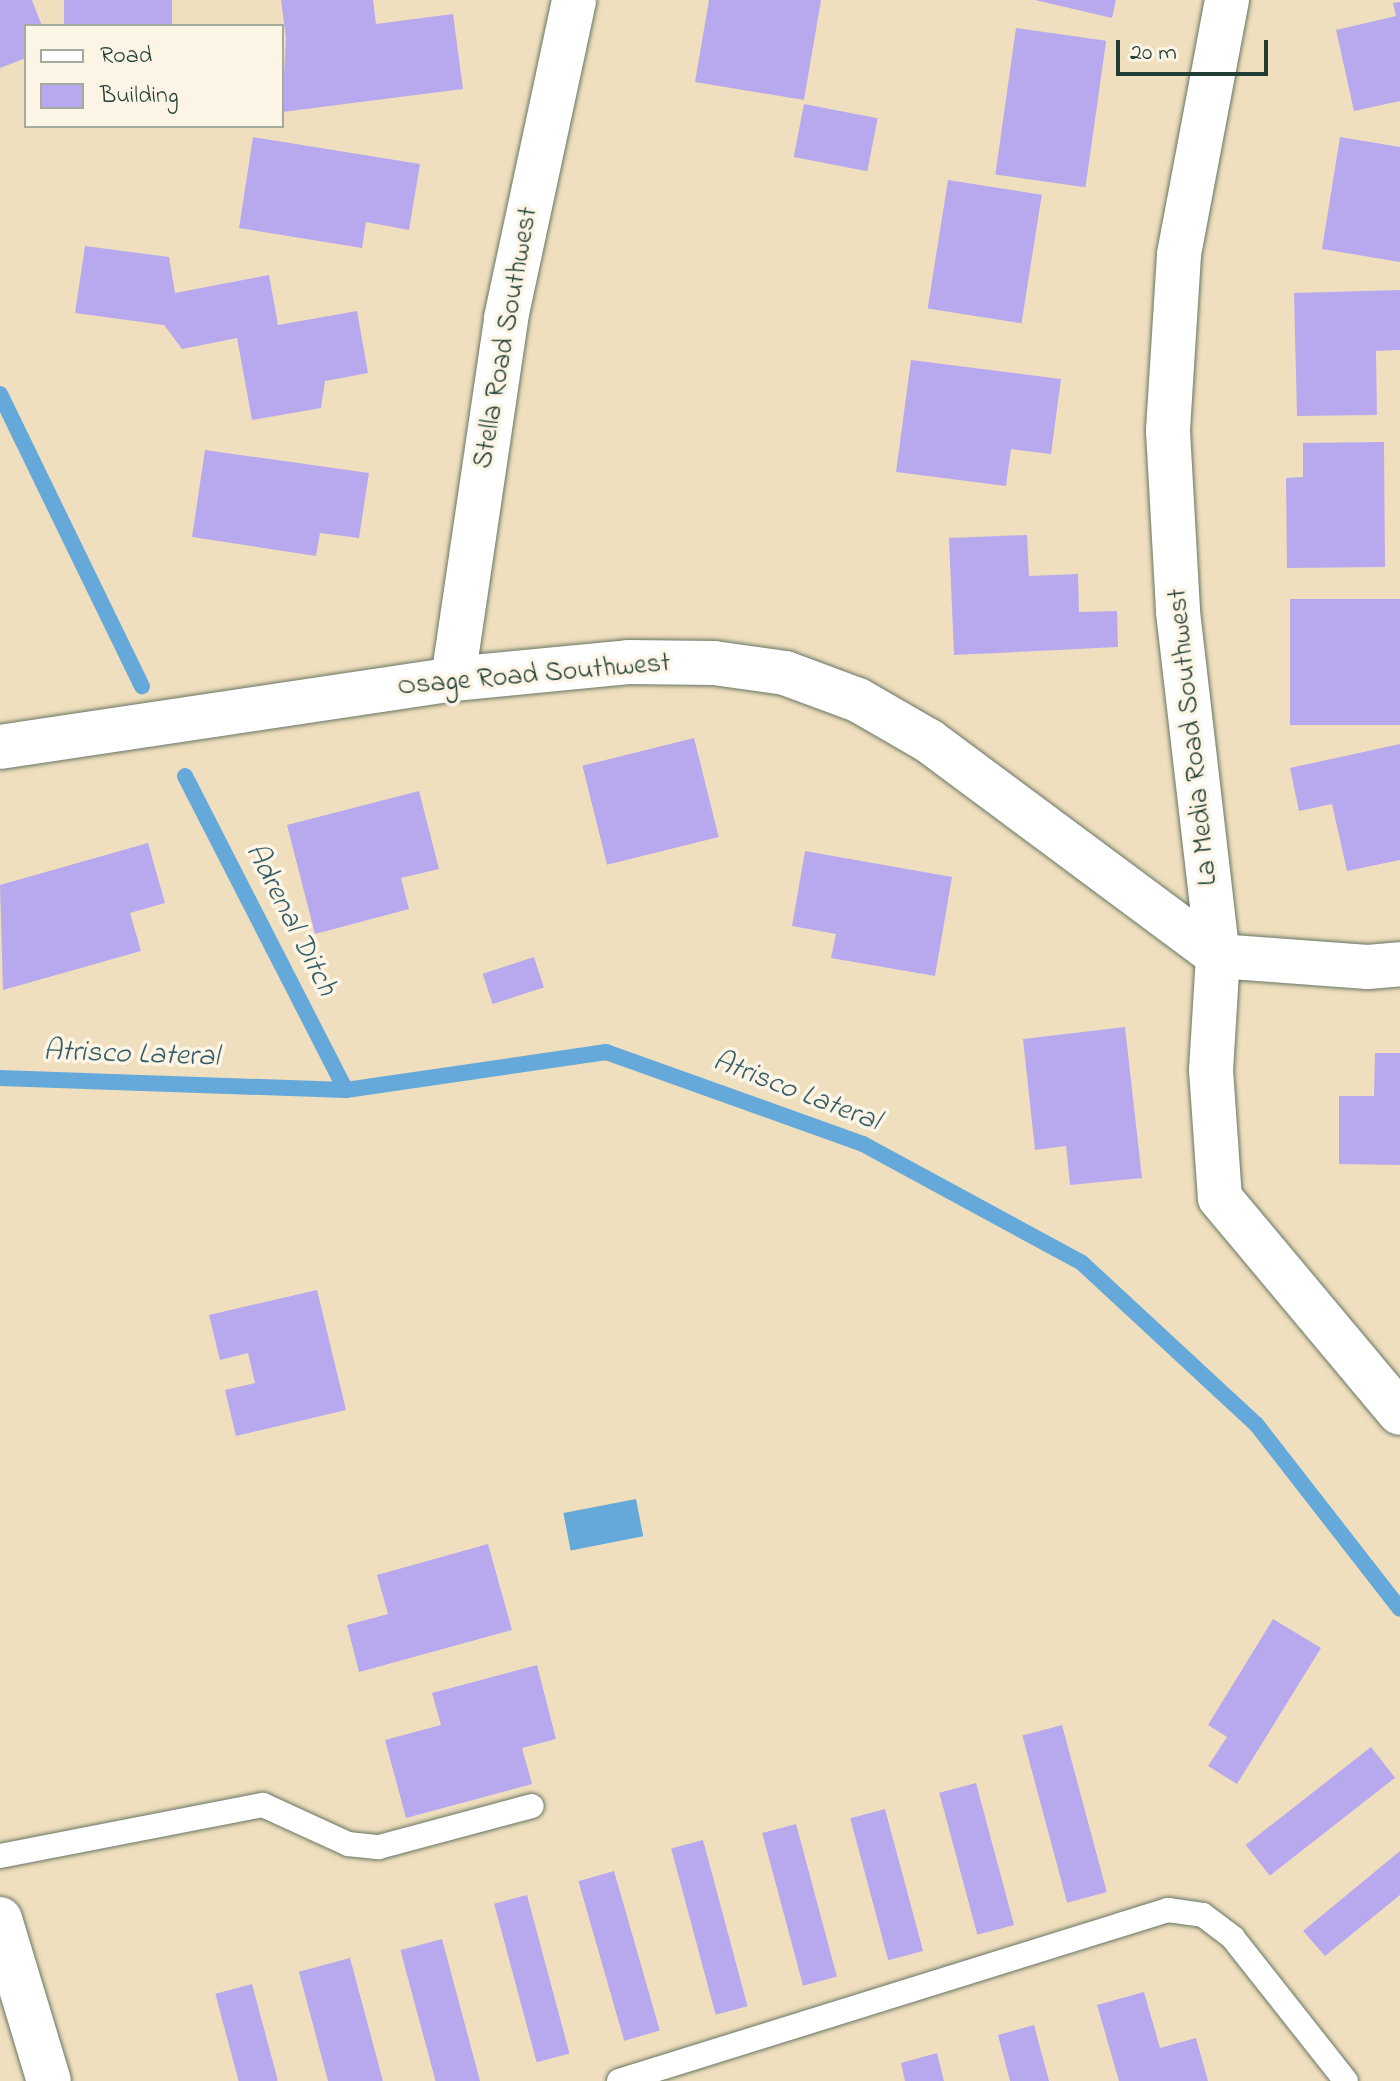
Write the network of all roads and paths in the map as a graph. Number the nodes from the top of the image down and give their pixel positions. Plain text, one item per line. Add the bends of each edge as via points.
1 (574, 0) edge
2 (1227, 0) edge
3 (453, 679) junction
4 (6, 748) edge
5 (1218, 956) junction
6 (1400, 964) edge
7 (1400, 1413) edge
8 (532, 1806) dead end
9 (0, 1856) edge
10 (0, 1919) edge
11 (49, 2081) edge
12 (619, 2081) edge
13 (1346, 2081) edge

1 - 3 street, Stella Road Southwest via 506,318
2 - 5 street, La Media Road Southwest via 1179,255 1168,431 1178,612
3 - 4 street, Osage Road Southwest
3 - 5 street, Osage Road Southwest via 628,662 714,663 785,673 858,700 929,741
5 - 6 street via 1368,967
5 - 7 street, La Media Road Southwest via 1211,1070 1220,1198
8 - 9 lane via 379,1847 348,1844 263,1805
10 - 11 street
12 - 13 lane via 1168,1910 1203,1915 1233,1938

